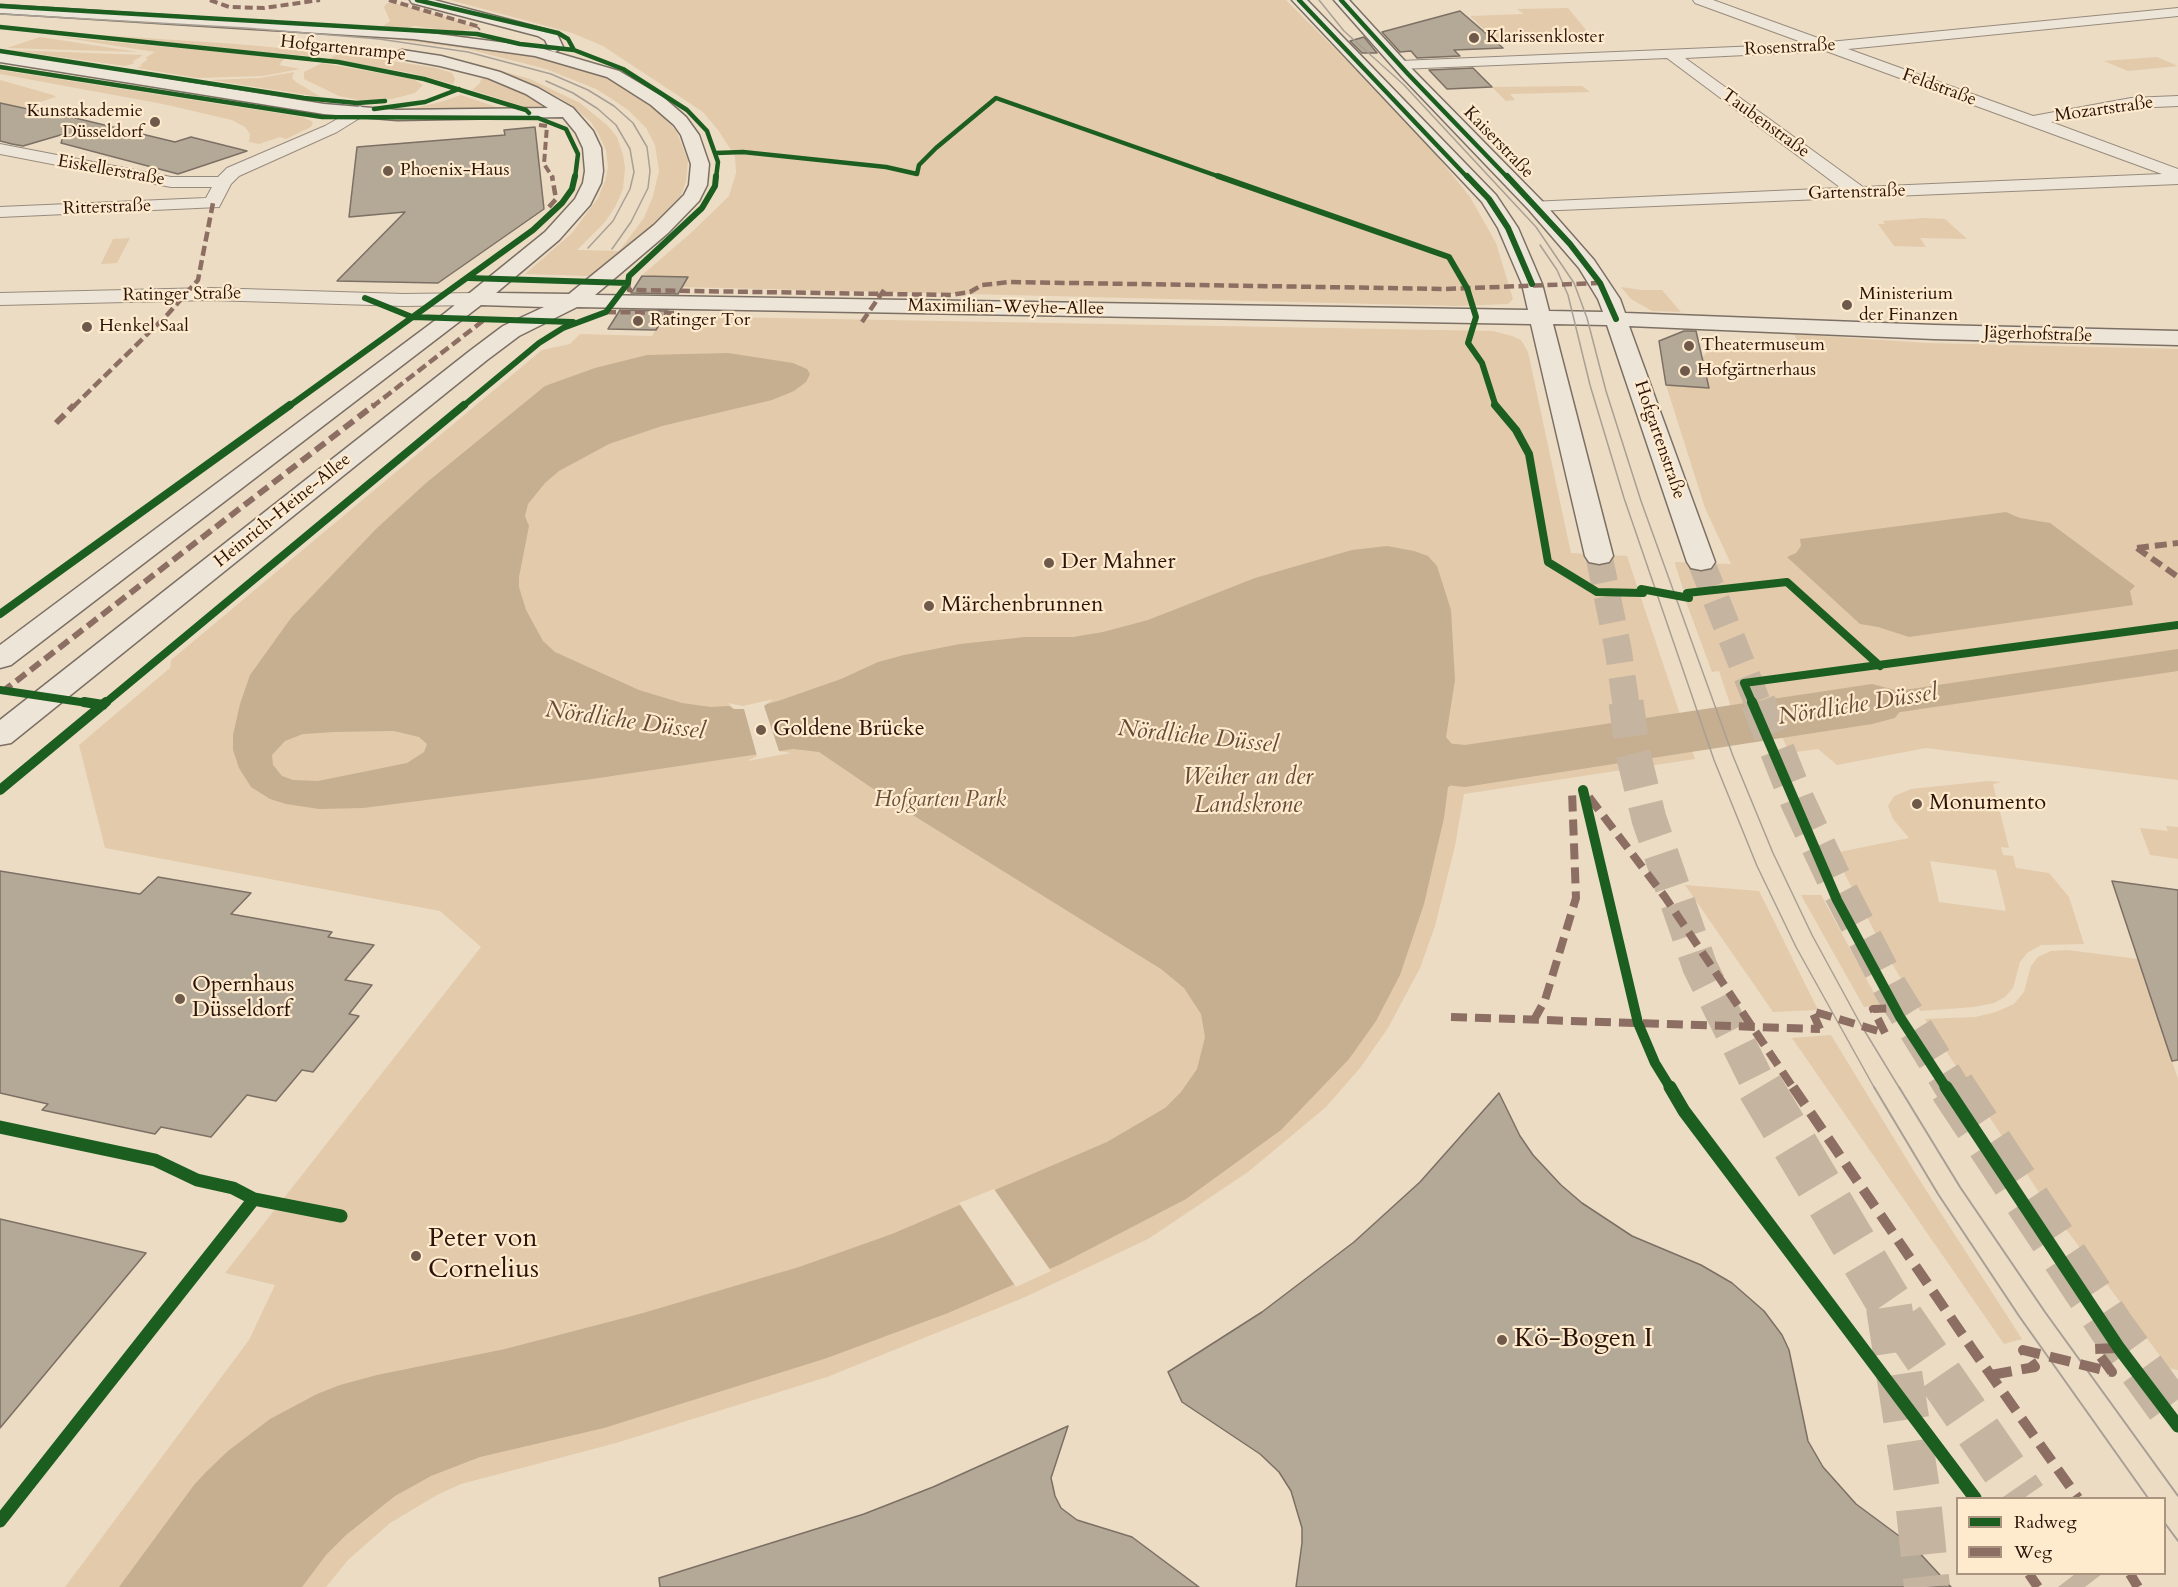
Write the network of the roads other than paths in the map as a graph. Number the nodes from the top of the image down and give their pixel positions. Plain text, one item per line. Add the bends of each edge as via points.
1 (417, 0) edge
2 (1299, 0) edge
3 (1341, 0) edge
4 (1700, 0) edge
5 (0, 9) edge
6 (2178, 12) edge
7 (469, 14) junction
8 (0, 23) edge
9 (414, 35) junction
10 (1827, 46) junction
11 (347, 48) dead end
12 (1670, 54) junction
13 (0, 57) edge
14 (0, 64) edge
15 (1400, 65) junction
16 (70, 69) junction
17 (613, 74) junction
18 (2178, 101) edge
19 (360, 111) junction
20 (567, 112) junction
21 (2031, 121) junction
22 (0, 149) edge
23 (2178, 177) edge
24 (223, 182) junction
25 (1860, 193) junction
26 (1536, 206) junction
27 (0, 212) edge
28 (0, 299) edge
29 (475, 299) junction
30 (575, 300) junction
31 (1538, 317) junction
32 (1616, 319) junction
33 (2178, 338) edge
34 (424, 340) junction
35 (489, 347) junction
36 (1599, 556) tunnel mouth
37 (1701, 562) tunnel mouth
38 (0, 659) edge
39 (0, 736) edge

1 - 7 main road
2 - 31 main road, Kaiserstraße via 1489,199 1520,255 1532,284
3 - 15 main road, Kaiserstraße
4 - 10 street, Feldstraße
5 - 9 main road, Hofgartenrampe
6 - 10 street, Rosenstraße
7 - 9 main road via 506,29 483,38
7 - 17 main road via 551,36 560,52
8 - 11 main road, Hofgartenrampe
9 - 17 main road, Hofgartenrampe via 537,52
10 - 12 street, Rosenstraße
10 - 21 street, Feldstraße
12 - 15 street, Rosenstraße
12 - 25 street, Taubenstraße
13 - 16 main road
14 - 16 main road
15 - 26 main road, Kaiserstraße
16 - 19 main road via 293,105
17 - 30 main road, Hofgartenrampe via 657,101 680,121 695,146 700,175 683,208
18 - 21 street, Mozartstraße via 2131,104
19 - 20 main road via 475,116
19 - 20 main road, Hofgartenrampe via 431,100 468,81 452,70 393,54 494,75
19 - 24 street via 331,129 242,167
20 - 29 main road, Hofgartenrampe via 584,131 592,148 594,171 588,191 552,236
21 - 23 street, Feldstraße
22 - 24 street, Eiskellerstraße via 171,182
23 - 25 street, Gartenstraße
24 - 27 street, Ritterstraße via 213,203
25 - 26 street, Gartenstraße
26 - 32 main road, Kaiserstraße via 1587,264 1609,299
28 - 29 street, Ratinger Straße via 210,294
29 - 30 main road, Maximilian-Weyhe-Allee
29 - 34 main road
30 - 31 main road, Maximilian-Weyhe-Allee
30 - 35 main road, Heinrich-Heine-Allee via 511,331
31 - 32 main road, Jägerhofstraße
31 - 36 main road
32 - 33 main road, Jägerhofstraße
32 - 37 main road, Hofgartenstraße
34 - 35 main road via 468,332 488,338
34 - 38 main road
35 - 39 main road, Heinrich-Heine-Allee

